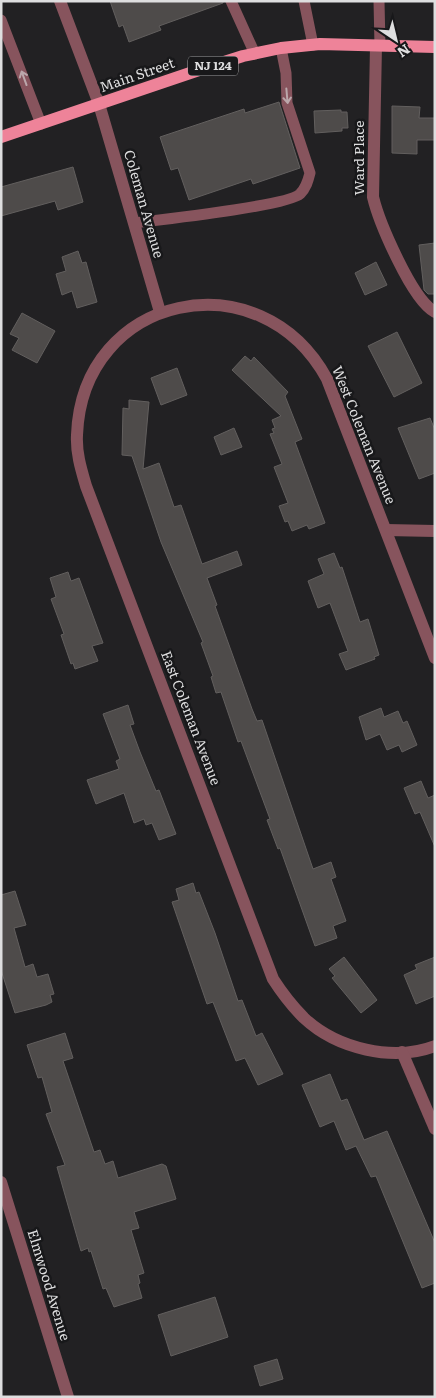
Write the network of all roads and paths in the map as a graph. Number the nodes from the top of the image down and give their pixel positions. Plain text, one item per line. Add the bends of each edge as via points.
1 (60, 1) edge
2 (231, 1) edge
3 (304, 1) edge
4 (379, 1) edge
5 (1, 20) edge
6 (313, 45) junction
7 (378, 46) junction
8 (435, 47) edge
9 (281, 48) junction
10 (255, 54) junction
11 (98, 104) junction
12 (40, 124) junction
13 (1, 137) edge
14 (134, 223) junction
15 (160, 312) junction
16 (435, 312) edge
17 (386, 530) junction
18 (435, 531) edge
19 (435, 658) edge
20 (435, 1046) edge
21 (402, 1052) junction
22 (435, 1129) edge
23 (1, 1182) edge
24 (68, 1397) edge

1 - 11 street, Coleman Avenue
2 - 10 lane
3 - 6 lane
4 - 7 lane
12 -> 5 lane
6 - 7 main road, Main Street / NJ 124
6 - 9 main road, Main Street / NJ 124
7 - 8 main road, Main Street / NJ 124
7 - 16 street, Ward Place via 372,174 375,203 402,267 417,293
9 - 10 main road, Main Street / NJ 124
9 -> 14 lane via 287,103 310,173 299,195 277,202 184,218
10 - 11 main road, Main Street / NJ 124
11 - 12 main road, Main Street / NJ 124
11 - 14 street, Coleman Avenue
12 - 13 main road, Main Street / NJ 124
14 - 15 street, Coleman Avenue
15 - 17 street, West Coleman Avenue via 198,304 225,305 274,322 295,337 327,379
15 - 21 street, East Coleman Avenue via 117,341 93,373 83,397 77,435 79,462 86,486 273,979 287,1001 306,1020 327,1034 351,1045 376,1051
17 - 18 street
17 - 19 street, West Coleman Avenue
20 - 21 street, East Coleman Avenue
21 - 22 street
23 - 24 street, Elmwood Avenue

